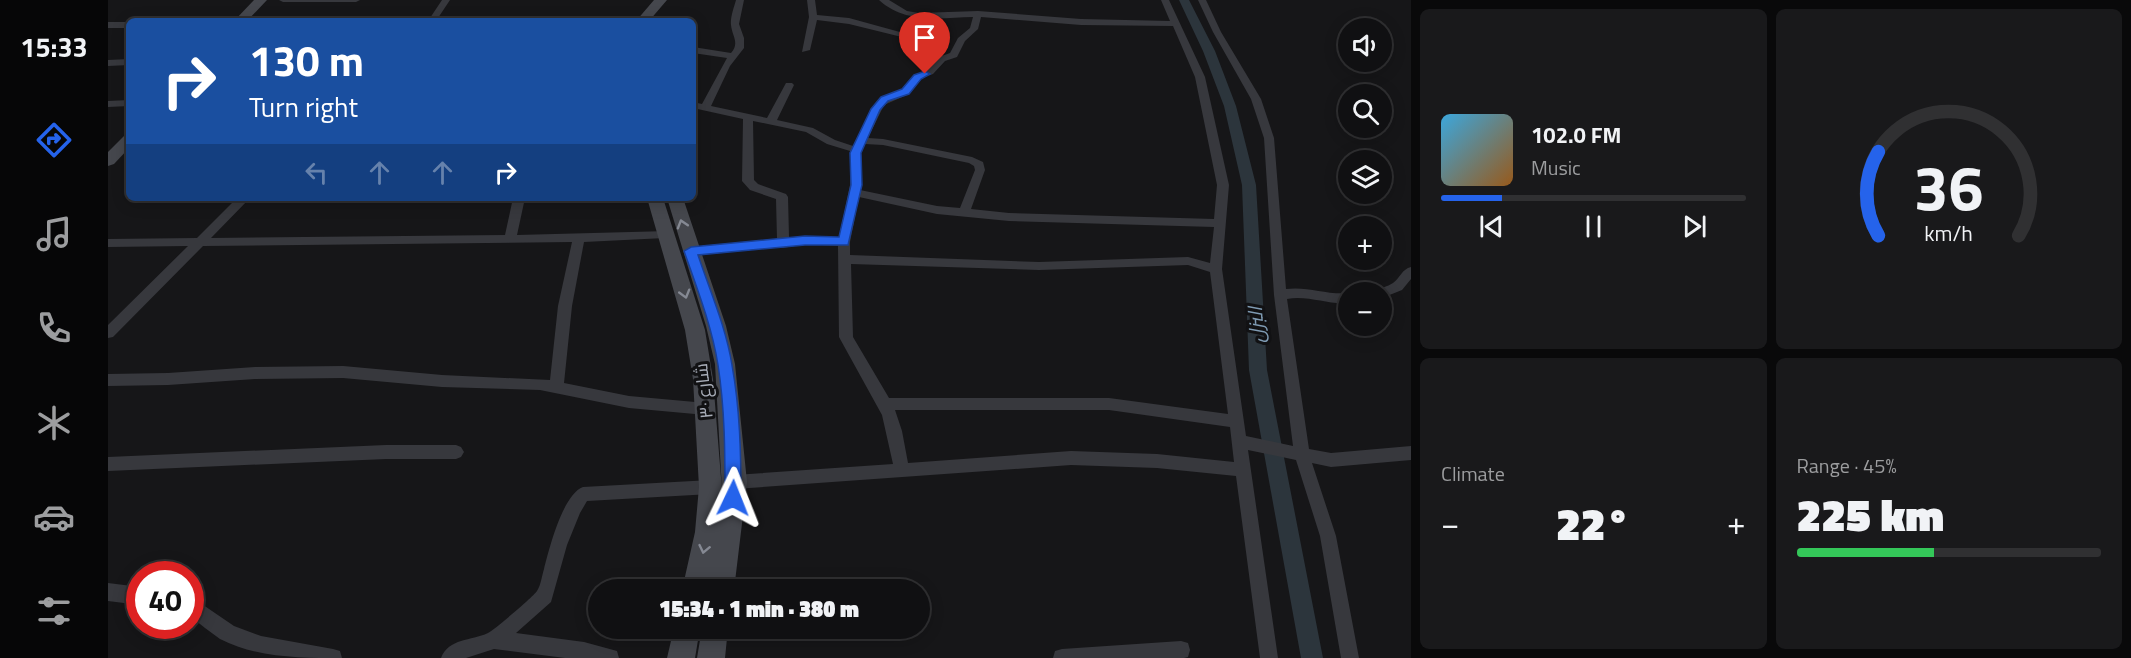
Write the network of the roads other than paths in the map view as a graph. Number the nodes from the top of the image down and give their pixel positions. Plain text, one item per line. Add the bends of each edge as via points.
1 (261, 0) edge
2 (283, 0) edge
3 (356, 0) edge
4 (446, 0) edge
5 (662, 0) edge
6 (675, 0) edge
7 (740, 0) edge
8 (811, 0) edge
9 (883, 0) edge
10 (1165, 0) edge
11 (1202, 0) edge
12 (978, 14) junction
13 (813, 17) junction
14 (243, 18) edge
15 (434, 18) edge
16 (645, 18) edge
17 (659, 18) edge
18 (1177, 24) junction
19 (108, 25) edge
20 (126, 25) edge
21 (914, 37) dead end
22 (696, 50) edge
23 (805, 50) dead end
24 (734, 56) junction
25 (126, 62) edge
26 (108, 63) edge
27 (789, 85) dead end
28 (126, 103) edge
29 (108, 104) edge
30 (696, 105) edge
31 (706, 107) junction
32 (748, 116) junction
33 (771, 121) junction
34 (126, 143) edge
35 (859, 146) junction
36 (109, 160) edge
37 (855, 193) junction
38 (241, 201) edge
39 (518, 201) edge
40 (656, 201) edge
41 (676, 201) edge
42 (964, 213) junction
43 (1219, 224) junction
44 (665, 234) junction
45 (510, 238) junction
46 (579, 238) junction
47 (844, 242) junction
48 (108, 243) edge
49 (198, 243) junction
50 (783, 244) junction
51 (691, 251) junction
52 (844, 259) junction
53 (1216, 269) junction
54 (1411, 271) edge
55 (1392, 289) edge
56 (1280, 295) junction
57 (1338, 299) edge
58 (705, 328) junction
59 (108, 333) edge
60 (108, 380) edge
61 (557, 386) junction
62 (885, 404) junction
63 (706, 409) junction
64 (1238, 422) junction
65 (1241, 442) junction
66 (456, 452) dead end
67 (1411, 453) edge
68 (1302, 455) junction
69 (108, 464) edge
70 (1243, 470) junction
71 (902, 471) junction
72 (735, 482) junction
73 (711, 487) junction
74 (697, 579) edge
75 (722, 579) edge
76 (108, 592) edge
77 (126, 594) edge
78 (204, 615) edge
79 (685, 639) edge
80 (714, 639) edge
81 (494, 640) junction
82 (1181, 651) dead end
83 (333, 658) edge
84 (450, 658) edge
85 (610, 658) edge
86 (681, 658) edge
87 (711, 658) edge
88 (1062, 658) edge
89 (1269, 658) edge
90 (1350, 658) edge

1 - 14 street
2 - 3 street
4 - 15 street
5 - 16 street
6 - 17 street
7 - 24 street via 735,24 741,42
8 - 13 street
9 - 12 street via 914,16
10 - 18 street
11 - 56 street via 1256,99 1269,138
12 - 18 street
12 - 35 street via 974,29 954,55 917,77 906,92 880,103
13 - 21 street via 849,21
13 - 23 street
18 - 43 street via 1200,77 1223,185
19 - 20 street
22 - 24 street
24 - 31 street
25 - 26 street
27 - 33 street
28 - 29 street
30 - 31 street
31 - 32 street
32 - 33 street
32 - 50 street via 748,181 782,197
33 - 35 street via 809,130 831,142
34 - 36 street
35 - 37 street
35 - 42 street via 883,142 979,164
37 - 42 street
37 - 47 street
38 - 49 street
39 - 45 street
40 - 44 street, شارع ٣٠
51 -> 41 street, شارع ٣٠
42 - 43 street
43 - 53 street
44 - 46 street
44 -> 58 street, شارع ٣٠
45 - 46 street
45 - 49 street
46 - 61 street via 565,306
47 - 50 street via 805,240
47 - 52 street
48 - 49 street
49 - 59 street
50 - 51 street
51 - 58 street, شارع ٣٠
52 - 53 street via 1039,266 1188,261
52 - 62 street via 846,337
53 - 64 street
54 - 55 street
56 - 57 street via 1299,292
56 - 68 street
58 - 63 street, شارع ٣٠
58 - 72 street, شارع ٣٠ via 725,364
60 - 61 street via 322,372
61 - 63 street via 629,402
62 - 64 street via 1109,404
62 - 71 street
63 - 73 street, شارع ٣٠
64 - 65 street
65 - 68 street
65 - 70 street
66 - 69 street
67 - 68 street via 1331,459
68 - 90 street via 1328,536
70 - 71 street via 1126,458 1071,458
70 - 89 street
71 - 72 street
72 - 75 street, شارع ٣٠
73 -> 74 street, شارع ٣٠
73 - 81 street via 583,494 558,545 545,596
76 - 77 street
78 - 83 street via 228,633 261,645
79 - 86 street
80 - 87 street
81 - 84 street via 458,651
81 - 85 street
82 - 88 street

